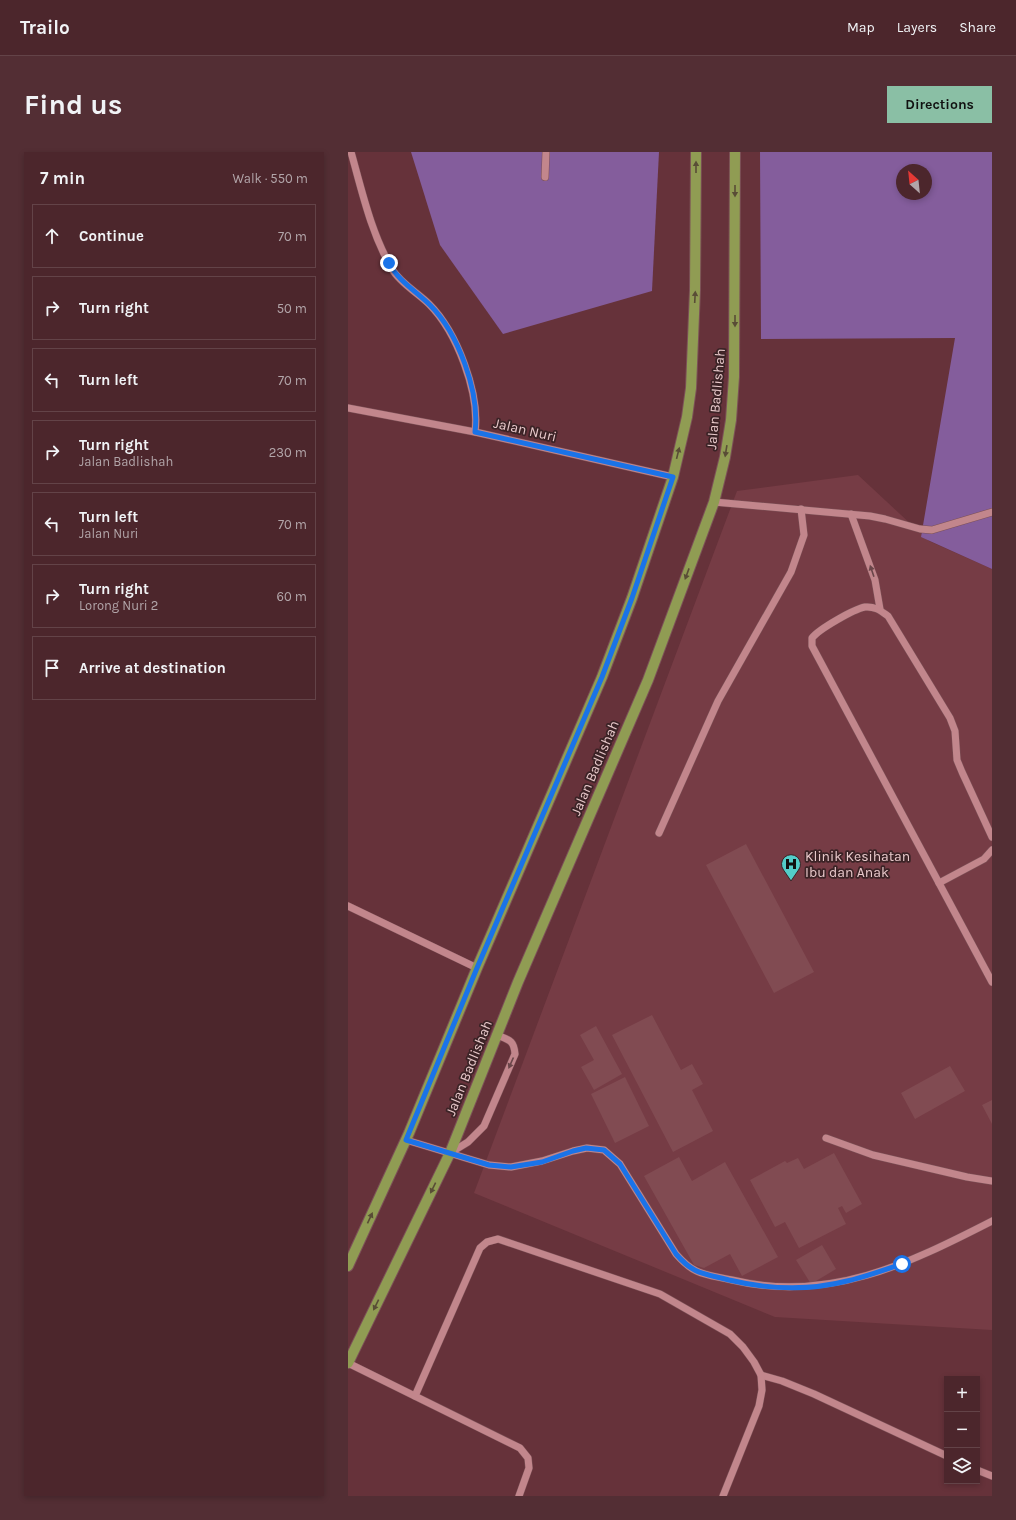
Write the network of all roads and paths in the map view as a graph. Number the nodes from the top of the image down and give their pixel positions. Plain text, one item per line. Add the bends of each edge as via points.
1 (351, 152) edge
2 (546, 152) edge
3 (696, 152) edge
4 (735, 152) edge
5 (545, 177) dead end
6 (348, 408) edge
7 (475, 432) junction
8 (673, 477) junction
9 (714, 502) junction
10 (801, 509) junction
11 (992, 512) edge
12 (852, 514) junction
13 (880, 610) junction
14 (659, 833) dead end
15 (992, 837) edge
16 (992, 850) edge
17 (939, 883) junction
18 (348, 906) edge
19 (477, 968) junction
20 (992, 982) edge
21 (497, 1035) junction
22 (826, 1138) dead end
23 (406, 1140) junction
24 (450, 1153) junction
25 (992, 1180) edge
26 (992, 1221) edge
27 (348, 1266) edge
28 (348, 1363) edge
29 (761, 1376) junction
30 (415, 1396) junction
31 (944, 1455) edge
32 (980, 1471) edge
33 (992, 1476) edge
34 (520, 1496) edge
35 (723, 1496) edge

1 - 7 street via 365,203 381,248 393,271 429,304 450,332 470,383 476,409
2 - 5 street
8 -> 3 main road, Jalan Badlishah via 691,388
4 -> 9 main road, Jalan Badlishah via 734,377 731,420
6 - 7 street, Jalan Nuri
7 - 8 street, Jalan Nuri
8 - 19 main road, Jalan Badlishah via 602,677
9 - 10 street
9 -> 21 main road, Jalan Badlishah via 648,680
10 - 12 street
10 - 14 street via 804,534 791,572 718,701
11 - 12 street via 932,530 885,518
13 -> 12 street via 874,580
13 - 15 street via 888,616 950,718 955,731 957,760
13 - 17 street via 865,607 853,612 817,632 812,638 812,646
16 - 17 street via 984,859
17 - 20 street
18 - 19 street
19 - 23 main road, Jalan Badlishah
21 - 24 main road, Jalan Badlishah
21 -> 24 street via 511,1041 515,1046 515,1054 484,1126 468,1142
22 - 25 street via 873,1155 967,1177
23 - 24 street
27 -> 23 main road, Jalan Badlishah
24 - 26 street via 489,1165 511,1167 542,1162 586,1148 604,1150 620,1164 676,1254 685,1264 695,1272 773,1288 846,1282 874,1274 936,1249
24 -> 28 main road, Jalan Badlishah
28 - 30 street
29 - 30 street via 744,1347 730,1334 660,1294 498,1239 487,1242 480,1248
29 - 31 street via 782,1381 814,1394
29 - 35 street via 759,1406
30 - 34 street via 520,1448 528,1458 529,1468
32 - 33 street

